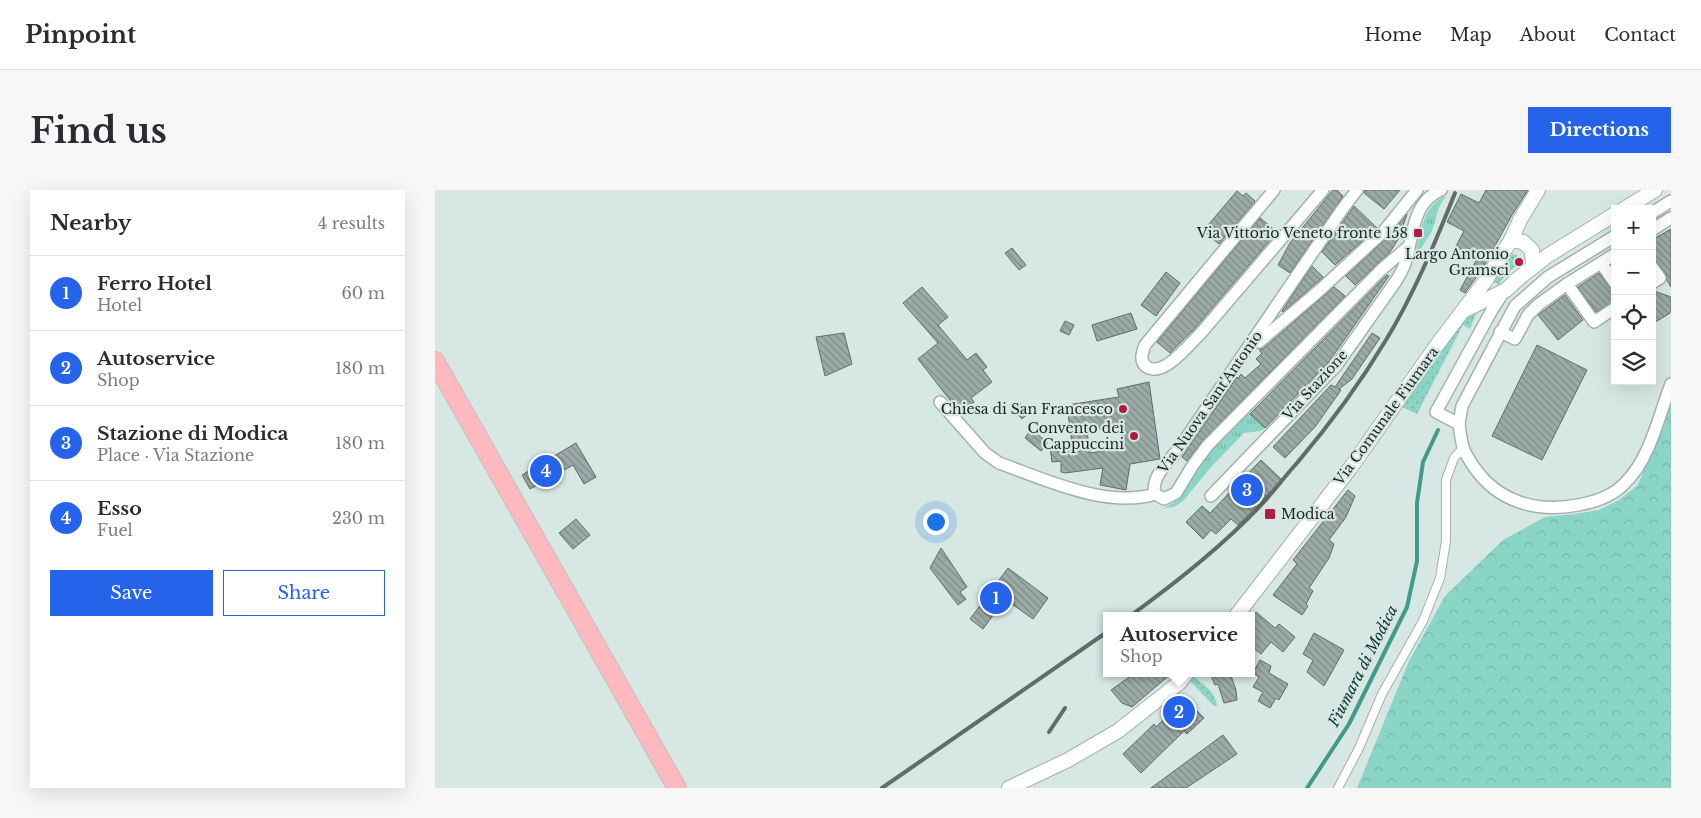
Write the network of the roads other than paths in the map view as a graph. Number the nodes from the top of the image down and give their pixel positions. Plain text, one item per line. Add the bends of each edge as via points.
1 (1274, 190) edge
2 (1323, 190) edge
3 (1357, 190) edge
4 (1417, 190) edge
5 (1441, 190) edge
6 (1538, 190) edge
7 (1655, 190) edge
8 (1671, 201) edge
9 (1631, 205) edge
10 (1656, 210) edge
11 (1611, 216) edge
12 (1671, 218) edge
13 (1656, 227) edge
14 (1611, 238) edge
15 (1511, 240) junction
16 (1408, 247) junction
17 (1611, 257) edge
18 (1601, 263) junction
19 (1533, 267) junction
20 (1611, 277) edge
21 (1567, 284) junction
22 (1487, 289) junction
23 (1503, 293) junction
24 (1515, 306) junction
25 (1611, 311) edge
26 (1462, 312) junction
27 (1484, 325) junction
28 (1501, 332) junction
29 (1251, 343) junction
30 (435, 361) edge
31 (1671, 384) edge
32 (939, 402) dead end
33 (1459, 424) junction
34 (1463, 448) junction
35 (1155, 494) junction
36 (1211, 496) dead end
37 (1239, 612) edge
38 (1184, 677) edge
39 (677, 788) edge
40 (1009, 788) edge
41 (1338, 788) edge

1 - 2 street via 1145,345 1142,362 1146,366 1159,369 1179,355
3 - 29 street, Via Nuova Sant'Antonio
4 - 29 street via 1383,230 1325,284 1259,342
5 - 16 street, Via Stazione via 1428,198 1421,208
6 - 15 street, Via Comunale Fiumara
7 - 9 street
8 - 10 street
11 - 19 street
12 - 13 street
14 - 24 street via 1548,277
15 - 19 street via 1523,242 1532,250
15 - 22 street, Via Comunale Fiumara
16 - 35 street, Via Nuova Sant'Antonio via 1382,269 1208,445 1175,493 1164,499
16 - 36 street, Via Stazione via 1397,281 1336,366
17 - 18 street
18 - 20 street
18 - 21 street
19 - 23 street
21 - 25 street via 1594,322
21 - 28 street via 1528,315 1515,339
22 - 23 street
22 - 26 street
22 - 26 street, Via Comunale Fiumara
22 - 27 street
23 - 24 street
23 - 27 street
24 - 28 street
26 - 37 street, Via Comunale Fiumara via 1351,467
27 - 33 street via 1436,412
28 - 33 street via 1462,406
29 - 35 street, Via Nuova Sant'Antonio via 1158,475 1154,483
30 - 39 main road
31 - 34 street via 1639,466 1618,490 1589,503 1549,508 1500,494 1478,473
32 - 35 street via 985,454 999,463 1098,495 1127,498
33 - 34 street
34 - 41 street via 1454,458 1446,480 1445,541 1440,578 1423,621 1382,694
38 - 40 street via 1119,731

